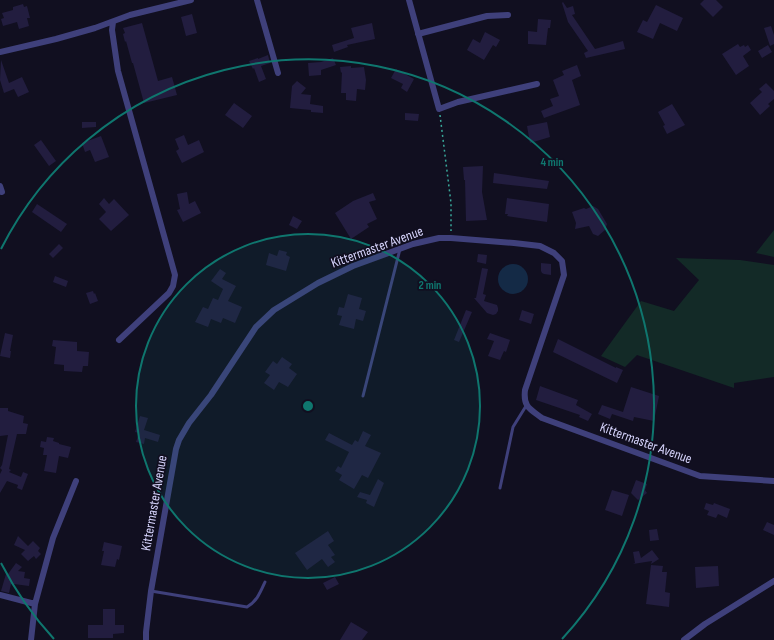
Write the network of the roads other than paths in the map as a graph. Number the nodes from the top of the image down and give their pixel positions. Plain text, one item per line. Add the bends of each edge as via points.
1 (191, 0) edge
2 (257, 0) edge
3 (410, 0) edge
4 (508, 15) dead end
5 (113, 22) junction
6 (418, 34) junction
7 (0, 52) edge
8 (278, 73) dead end
9 (537, 84) dead end
10 (400, 249) junction
11 (119, 340) dead end
12 (363, 396) dead end
13 (526, 406) junction
14 (76, 481) dead end
15 (774, 481) edge
16 (500, 488) dead end
17 (774, 581) edge
18 (265, 582) dead end
19 (150, 591) junction
20 (0, 595) edge
21 (35, 604) junction
22 (31, 640) edge
23 (146, 640) edge
24 (684, 640) edge

1 - 5 street via 130,15
2 - 8 street
3 - 6 street
4 - 6 street via 487,16
5 - 7 street
5 - 11 street via 112,30 120,77 175,275 169,293
6 - 9 street via 439,109 458,102
10 - 12 lane
10 - 13 street, Kittermaster Avenue via 439,238 451,238 540,246 554,253 562,261 564,275 530,374 524,397
10 - 19 street, Kittermaster Avenue via 353,266 318,283 274,310 256,327 179,440
13 - 15 street, Kittermaster Avenue via 542,418 700,476
13 - 16 lane via 512,427
14 - 21 street via 53,538
17 - 24 street
18 - 19 lane via 258,598 247,607
19 - 23 street, Kittermaster Avenue
20 - 21 street
21 - 22 street

